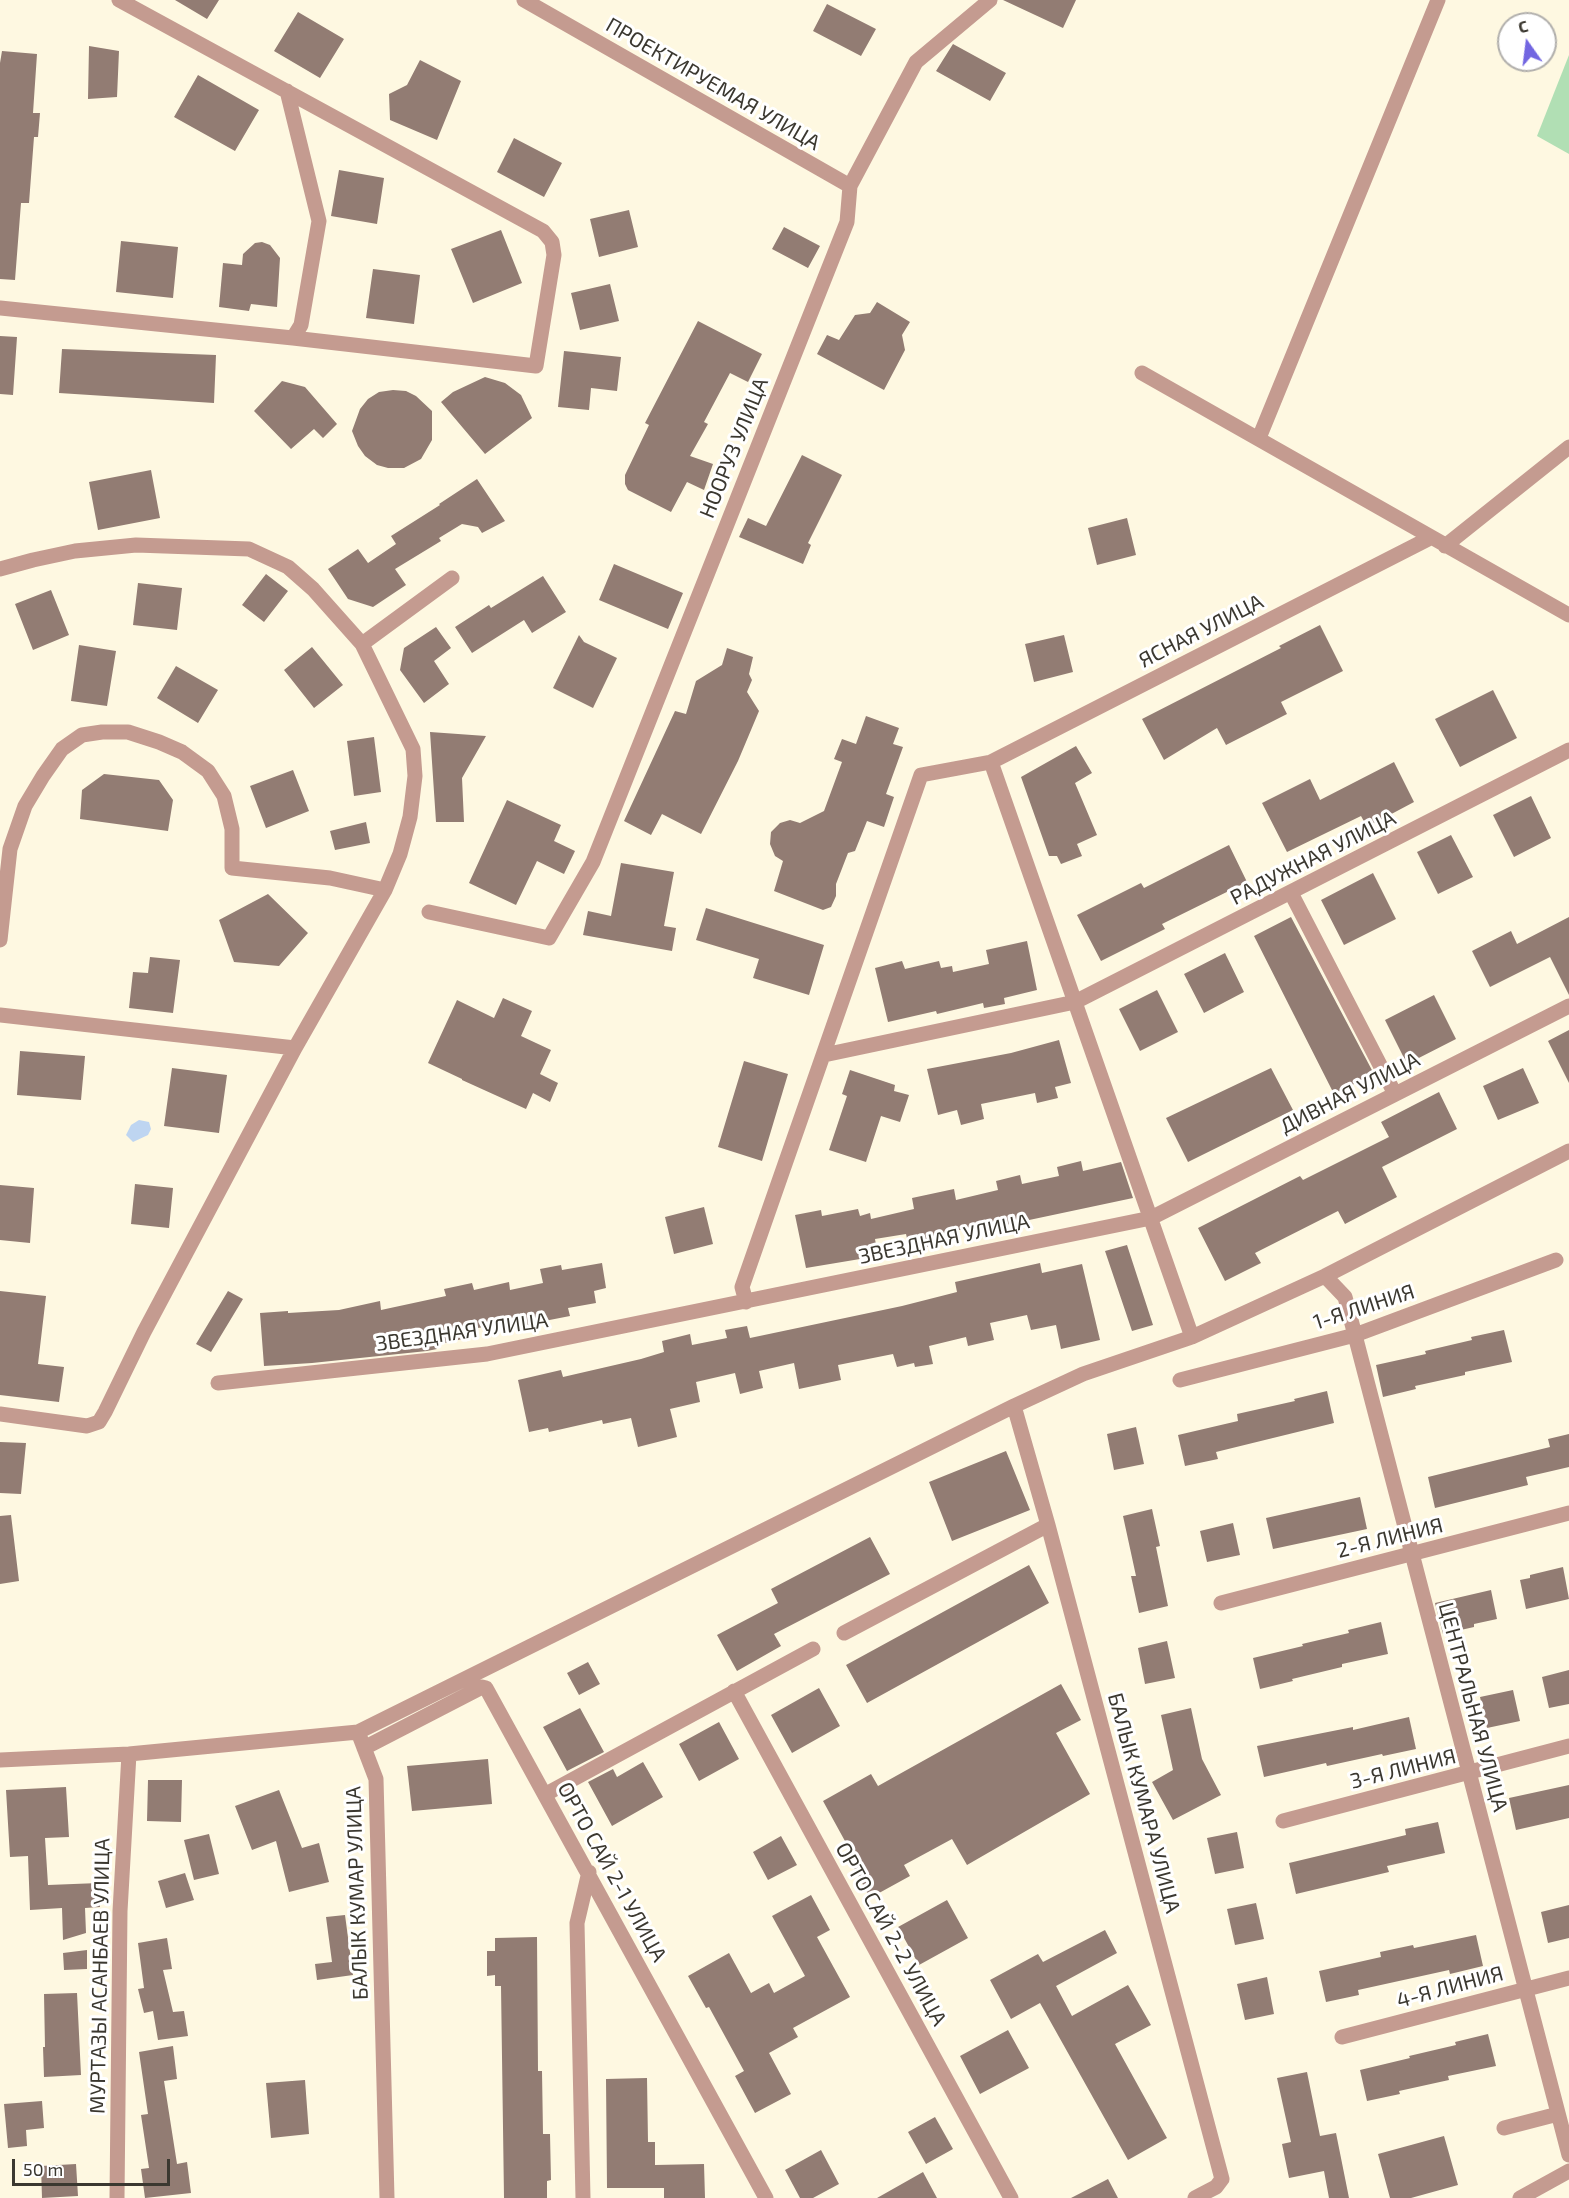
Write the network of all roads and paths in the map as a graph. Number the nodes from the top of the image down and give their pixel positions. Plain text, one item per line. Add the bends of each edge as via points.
1 (119, 0) edge
2 (524, 0) edge
3 (990, 0) edge
4 (1438, 0) edge
5 (287, 91) junction
6 (850, 186) junction
7 (0, 308) edge
8 (293, 338) junction
9 (1142, 373) dead end
10 (1259, 438) junction
11 (1569, 447) edge
12 (1430, 538) junction
13 (1445, 546) junction
14 (0, 569) edge
15 (452, 578) dead end
16 (1569, 615) edge
17 (362, 644) junction
18 (1569, 750) edge
19 (991, 762) junction
20 (5, 848) edge
21 (385, 890) junction
22 (1291, 893) junction
23 (429, 912) dead end
24 (0, 940) edge
25 (1075, 1002) junction
26 (1569, 1006) edge
27 (0, 1015) edge
28 (295, 1048) junction
29 (824, 1055) junction
30 (1395, 1094) junction
31 (1569, 1151) edge
32 (1151, 1218) junction
33 (1556, 1260) dead end
34 (1325, 1276) junction
35 (746, 1302) junction
36 (1355, 1335) junction
37 (1192, 1337) junction
38 (1180, 1380) dead end
39 (218, 1383) dead end
40 (1014, 1406) junction
41 (0, 1414) edge
42 (1569, 1513) edge
43 (1048, 1525) junction
44 (1411, 1554) junction
45 (1221, 1603) dead end
46 (844, 1633) dead end
47 (813, 1650) dead end
48 (734, 1691) junction
49 (358, 1732) junction
50 (1569, 1746) edge
51 (364, 1748) junction
52 (129, 1754) junction
53 (0, 1760) edge
54 (1469, 1773) junction
55 (546, 1794) junction
56 (1282, 1821) dead end
57 (589, 1872) junction
58 (1569, 1978) edge
59 (1526, 1989) junction
60 (1342, 2037) dead end
61 (1558, 2114) junction
62 (1504, 2128) dead end
63 (1569, 2155) edge
64 (1569, 2171) edge
65 (117, 2198) edge
66 (387, 2198) edge
67 (583, 2198) edge
68 (766, 2198) edge
69 (1011, 2198) edge
70 (1195, 2198) edge
71 (1520, 2198) edge

1 - 5 street
2 - 6 street, ПРОЕКТИРУЕМАЯ УЛИЦА
3 - 6 street, НООРУЗ УЛИЦА via 916,62
4 - 10 street
5 - 8 street via 319,221 301,325
5 - 8 street via 543,231 552,242 554,255 536,366
6 - 23 street, НООРУЗ УЛИЦА via 847,222 597,851 549,938
7 - 8 street
9 - 10 street
10 - 12 street
11 - 13 street
12 - 13 street
12 - 19 street, ЯСНАЯ УЛИЦА
13 - 16 street
14 - 17 street via 75,551 136,545 249,549 288,567
15 - 17 street
17 - 21 street via 413,749 415,776 410,817
18 - 22 street, РАДУЖНАЯ УЛИЦА
19 - 25 street
19 - 29 street via 921,775
20 - 21 street via 25,806 62,749 82,735 128,732 182,752 208,771 224,796 232,829 232,868 330,878
20 - 24 street
21 - 28 street
22 - 25 street, РАДУЖНАЯ УЛИЦА
22 - 30 street
25 - 29 street
25 - 32 street
26 - 30 street, ДИВНАЯ УЛИЦА
27 - 28 street
28 - 41 street via 99,1422 87,1426
29 - 35 street via 742,1287
30 - 32 street, ДИВНАЯ УЛИЦА
31 - 34 street
32 - 35 street, ЗВЕЗДНАЯ УЛИЦА
32 - 37 street
33 - 36 street, 1-Я ЛИНИЯ
34 - 36 street, ЦЕНТРАЛЬНАЯ УЛИЦА via 1345,1297
34 - 37 street
35 - 39 street, ЗВЕЗДНАЯ УЛИЦА via 488,1354
36 - 38 street, 1-Я ЛИНИЯ
36 - 44 street, ЦЕНТРАЛЬНАЯ УЛИЦА
37 - 40 street via 1083,1374
40 - 43 street, БАЛЫК КУМАРА УЛИЦА
40 - 49 street
42 - 44 street, 2-Я ЛИНИЯ
43 - 46 street
43 - 70 street, БАЛЫК КУМАРА УЛИЦА via 1222,2180
44 - 45 street, 2-Я ЛИНИЯ
44 - 54 street, ЦЕНТРАЛЬНАЯ УЛИЦА
47 - 48 street
48 - 55 street
48 - 69 street, ОРТО САЙ 2-2 УЛИЦА
49 - 51 street, БАЛЫК КУМАР УЛИЦА
49 - 52 street
50 - 54 street, 3-Я ЛИНИЯ
51 - 55 street, ОРТО САЙ 2-1 УЛИЦА via 484,1686
51 - 66 street, БАЛЫК КУМАР УЛИЦА via 376,1779
52 - 53 street
52 - 65 street, МУРТАЗЫ АСАНБАЕВ УЛИЦА via 120,1911
54 - 56 street, 3-Я ЛИНИЯ
54 - 59 street, ЦЕНТРАЛЬНАЯ УЛИЦА
55 - 57 street, ОРТО САЙ 2-1 УЛИЦА
57 - 67 street via 577,1923
57 - 68 street, ОРТО САЙ 2-1 УЛИЦА
58 - 59 street, 4-Я ЛИНИЯ
59 - 60 street, 4-Я ЛИНИЯ
59 - 61 street, ЦЕНТРАЛЬНАЯ УЛИЦА
61 - 62 street
61 - 63 street, ЦЕНТРАЛЬНАЯ УЛИЦА
64 - 71 street

